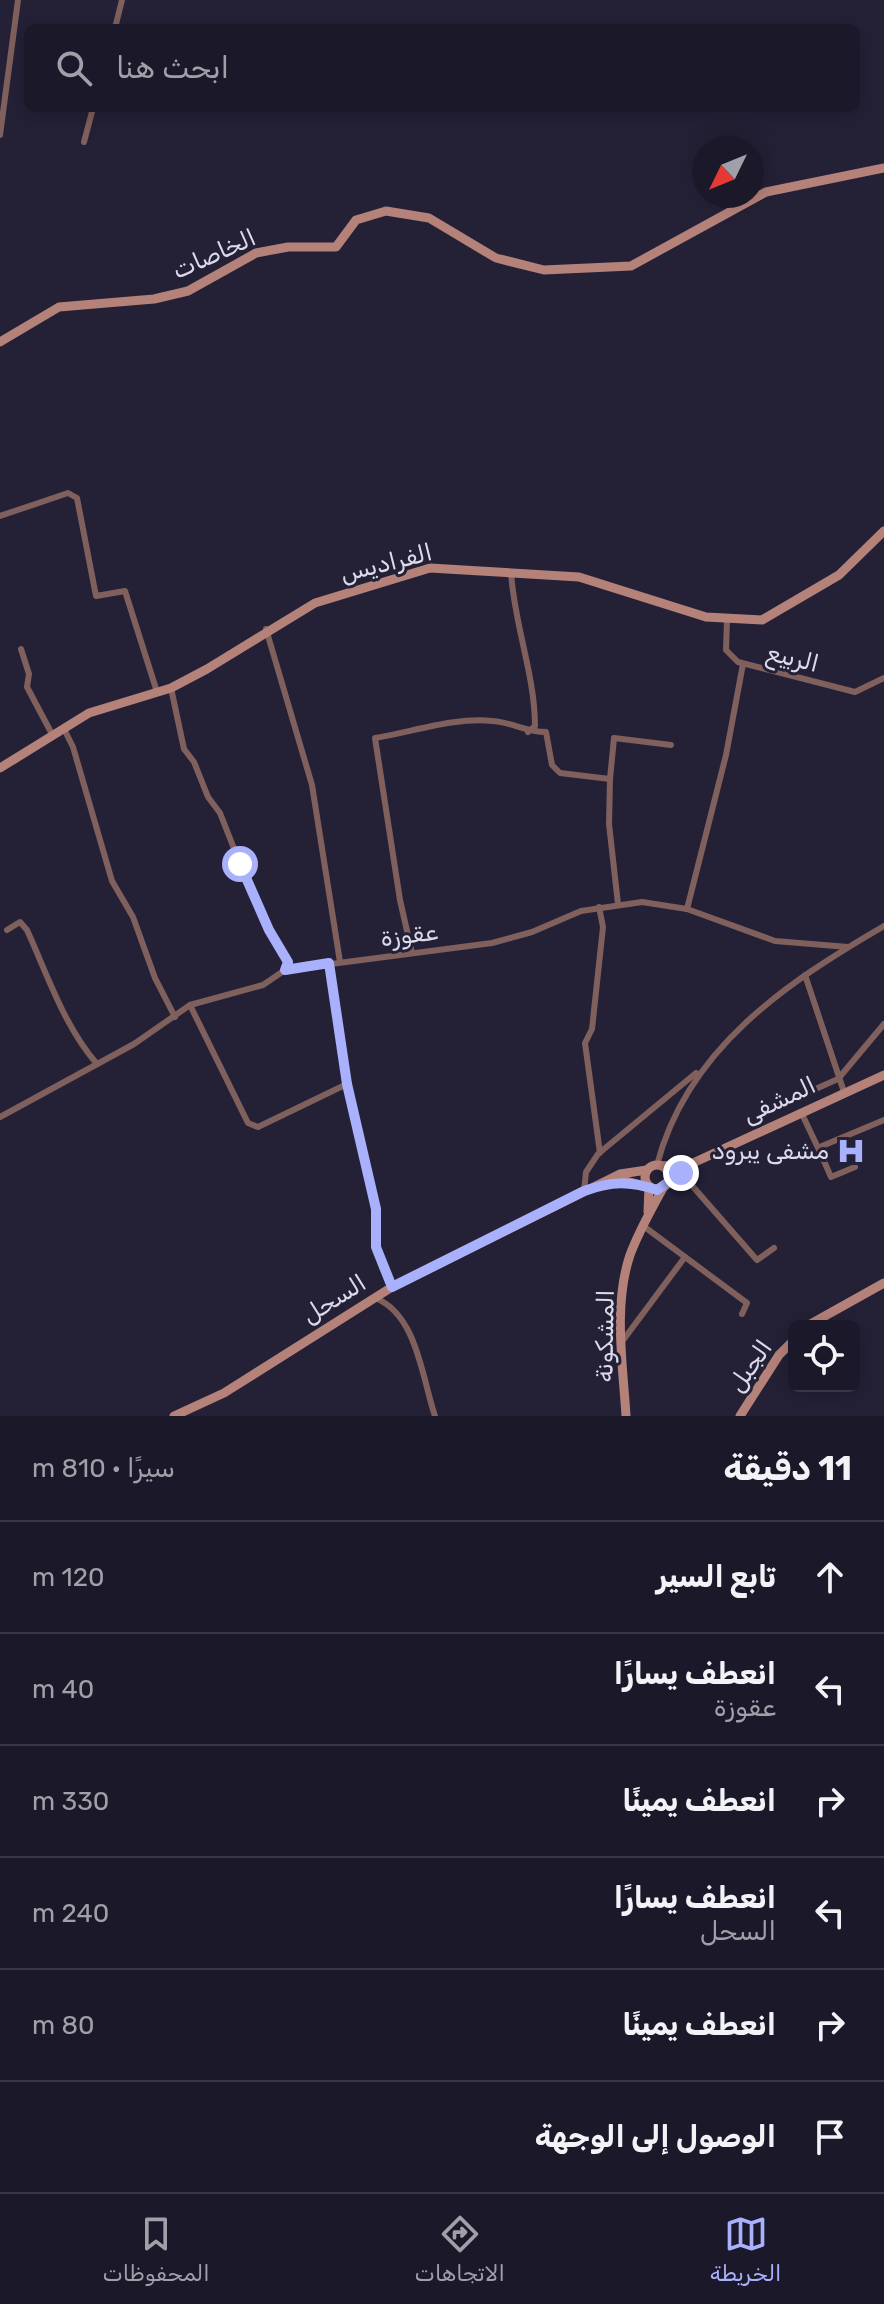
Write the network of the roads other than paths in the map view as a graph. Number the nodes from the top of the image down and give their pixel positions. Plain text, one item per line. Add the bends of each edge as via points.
1 (18, 0) edge
2 (122, 0) edge
3 (116, 24) edge
4 (92, 112) edge
5 (0, 135) edge
6 (84, 142) dead end
7 (884, 168) edge
8 (0, 342) edge
9 (0, 516) edge
10 (884, 531) edge
11 (511, 572) junction
12 (727, 620) junction
13 (266, 629) junction
14 (21, 649) dead end
15 (743, 664) junction
16 (884, 678) edge
17 (171, 688) junction
18 (157, 692) junction
19 (64, 729) junction
20 (528, 732) junction
21 (53, 736) junction
22 (671, 745) dead end
23 (0, 768) edge
24 (610, 779) junction
25 (618, 904) junction
26 (599, 907) junction
27 (687, 909) junction
28 (884, 926) edge
29 (7, 930) dead end
30 (848, 947) junction
31 (412, 953) junction
32 (340, 962) junction
33 (329, 963) junction
34 (285, 970) junction
35 (805, 975) junction
36 (190, 1005) junction
37 (175, 1017) junction
38 (884, 1024) edge
39 (97, 1064) junction
40 (698, 1072) junction
41 (884, 1075) edge
42 (838, 1079) junction
43 (347, 1084) junction
44 (844, 1092) junction
45 (764, 1112) dead end
46 (801, 1112) junction
47 (0, 1117) edge
48 (884, 1120) edge
49 (820, 1152) junction
50 (600, 1153) junction
51 (693, 1163) junction
52 (659, 1165) junction
53 (855, 1167) dead end
54 (647, 1170) junction
55 (681, 1173) junction
56 (607, 1182) junction
57 (649, 1187) junction
58 (665, 1187) junction
59 (584, 1191) junction
60 (648, 1212) junction
61 (642, 1225) junction
62 (774, 1248) dead end
63 (685, 1257) junction
64 (884, 1283) edge
65 (392, 1287) junction
66 (375, 1298) junction
67 (742, 1314) dead end
68 (818, 1320) edge
69 (621, 1343) junction
70 (788, 1346) edge
71 (174, 1416) edge
72 (435, 1416) edge
73 (626, 1416) edge
74 (740, 1416) edge

1 - 5 street
2 - 3 street
4 - 6 street
7 - 8 street, الخاصات via 766,192 631,266 544,270 496,258 429,218 386,211 356,220 336,247 256,253 188,291 154,299 59,307
9 - 18 street via 68,493 77,498 96,596 125,591
10 - 12 street, الفراديس via 839,575 762,620
11 - 12 street, الفراديس via 579,577
11 - 13 street, الفراديس via 430,568 315,603
11 - 20 street via 513,610 535,698 535,726
12 - 15 street, الربيع via 726,650
13 - 17 street, الفراديس
13 - 32 street via 312,785
14 - 21 street via 29,674 27,687
15 - 16 street, الربيع via 855,692
15 - 27 street
17 - 18 street, الفراديس
17 - 34 street via 184,749 220,813 255,902 288,962
18 - 19 street, الفراديس via 89,713
19 - 21 street, الفراديس
19 - 37 street via 112,881
20 - 24 street via 546,732 552,765 560,773
20 - 31 street via 495,721 471,721 375,738
21 - 23 street, الفراديس
22 - 24 street via 614,738
24 - 25 street
25 - 26 street, عقوزة
25 - 27 street, عقوزة
26 - 31 street, عقوزة via 492,943
26 - 50 street via 603,927 592,1029 585,1043
27 - 30 street, عقوزة via 775,941
28 - 30 street
29 - 39 street via 20,922 27,930 54,994
30 - 35 street
31 - 32 street, عقوزة
32 - 33 street, عقوزة
33 - 34 street, عقوزة
33 - 43 street
34 - 36 street, عقوزة via 263,985
35 - 40 street via 756,1012
35 - 42 street
36 - 37 street, عقوزة
36 - 43 street via 253,1127
37 - 39 street, عقوزة
38 - 42 street
39 - 47 street, عقوزة
40 - 50 street
40 - 52 street
41 - 44 street, المشفى
42 - 44 street
42 - 45 street
43 - 65 street via 376,1209 376,1247
44 - 46 street, المشفى
46 - 49 street
46 - 51 street, المشفى
48 - 49 street via 822,1146
49 - 53 street via 831,1177
50 - 59 street via 586,1172
51 - 52 street
51 - 55 street, المشكونة
52 - 54 street
52 - 58 street via 669,1174
54 - 56 street, السحل
54 - 57 street
55 - 58 street, المشكونة
55 - 62 street via 757,1260
56 - 57 street
56 - 59 street, السحل
57 - 58 street
57 - 60 street
58 - 60 street, المشكونة
59 - 65 street, السحل
60 - 61 street, المشكونة
61 - 63 street
61 - 69 street, المشكونة via 629,1258
63 - 67 street via 747,1303
63 - 69 street
64 - 68 street
65 - 66 street, السحل
66 - 71 street, السحل via 224,1393
66 - 72 street via 390,1303 410,1336
69 - 73 street, المشكونة
70 - 74 street, الجبل

